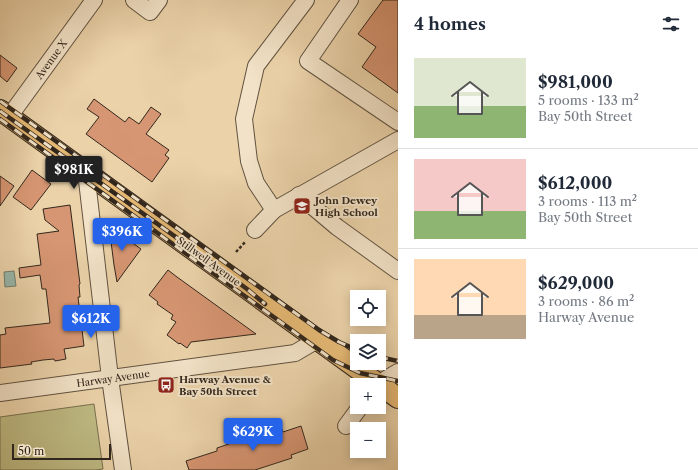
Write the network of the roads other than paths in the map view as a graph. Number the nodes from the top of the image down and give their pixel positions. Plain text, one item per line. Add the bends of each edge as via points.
1 (94, 0) edge
2 (134, 0) edge
3 (159, 0) edge
4 (350, 0) edge
5 (302, 1) edge
6 (5, 114) edge
7 (398, 122) edge
8 (398, 140) edge
9 (86, 172) junction
10 (299, 195) junction
11 (274, 210) junction
12 (255, 230) dead end
13 (398, 271) edge
14 (317, 340) junction
15 (398, 372) edge
16 (110, 378) junction
17 (369, 378) edge
18 (386, 379) edge
19 (386, 390) edge
20 (0, 393) edge
21 (398, 398) edge
22 (355, 414) edge
23 (346, 426) dead end
24 (122, 470) edge

1 - 6 street, Avenue X
2 - 3 street via 150,12
4 - 7 street via 308,61
5 - 11 street via 256,66 244,118 249,161 256,183
6 - 9 main road, Stillwell Avenue
8 - 10 street
9 - 14 main road, Stillwell Avenue
9 - 16 street
10 - 11 street
10 - 13 street via 337,227
11 - 12 street
14 - 16 street, Harway Avenue via 295,353
14 - 17 main road, Stillwell Avenue
15 - 18 street
16 - 20 street, Harway Avenue
16 - 24 street
19 - 21 main road, Stillwell Avenue
22 - 23 street

